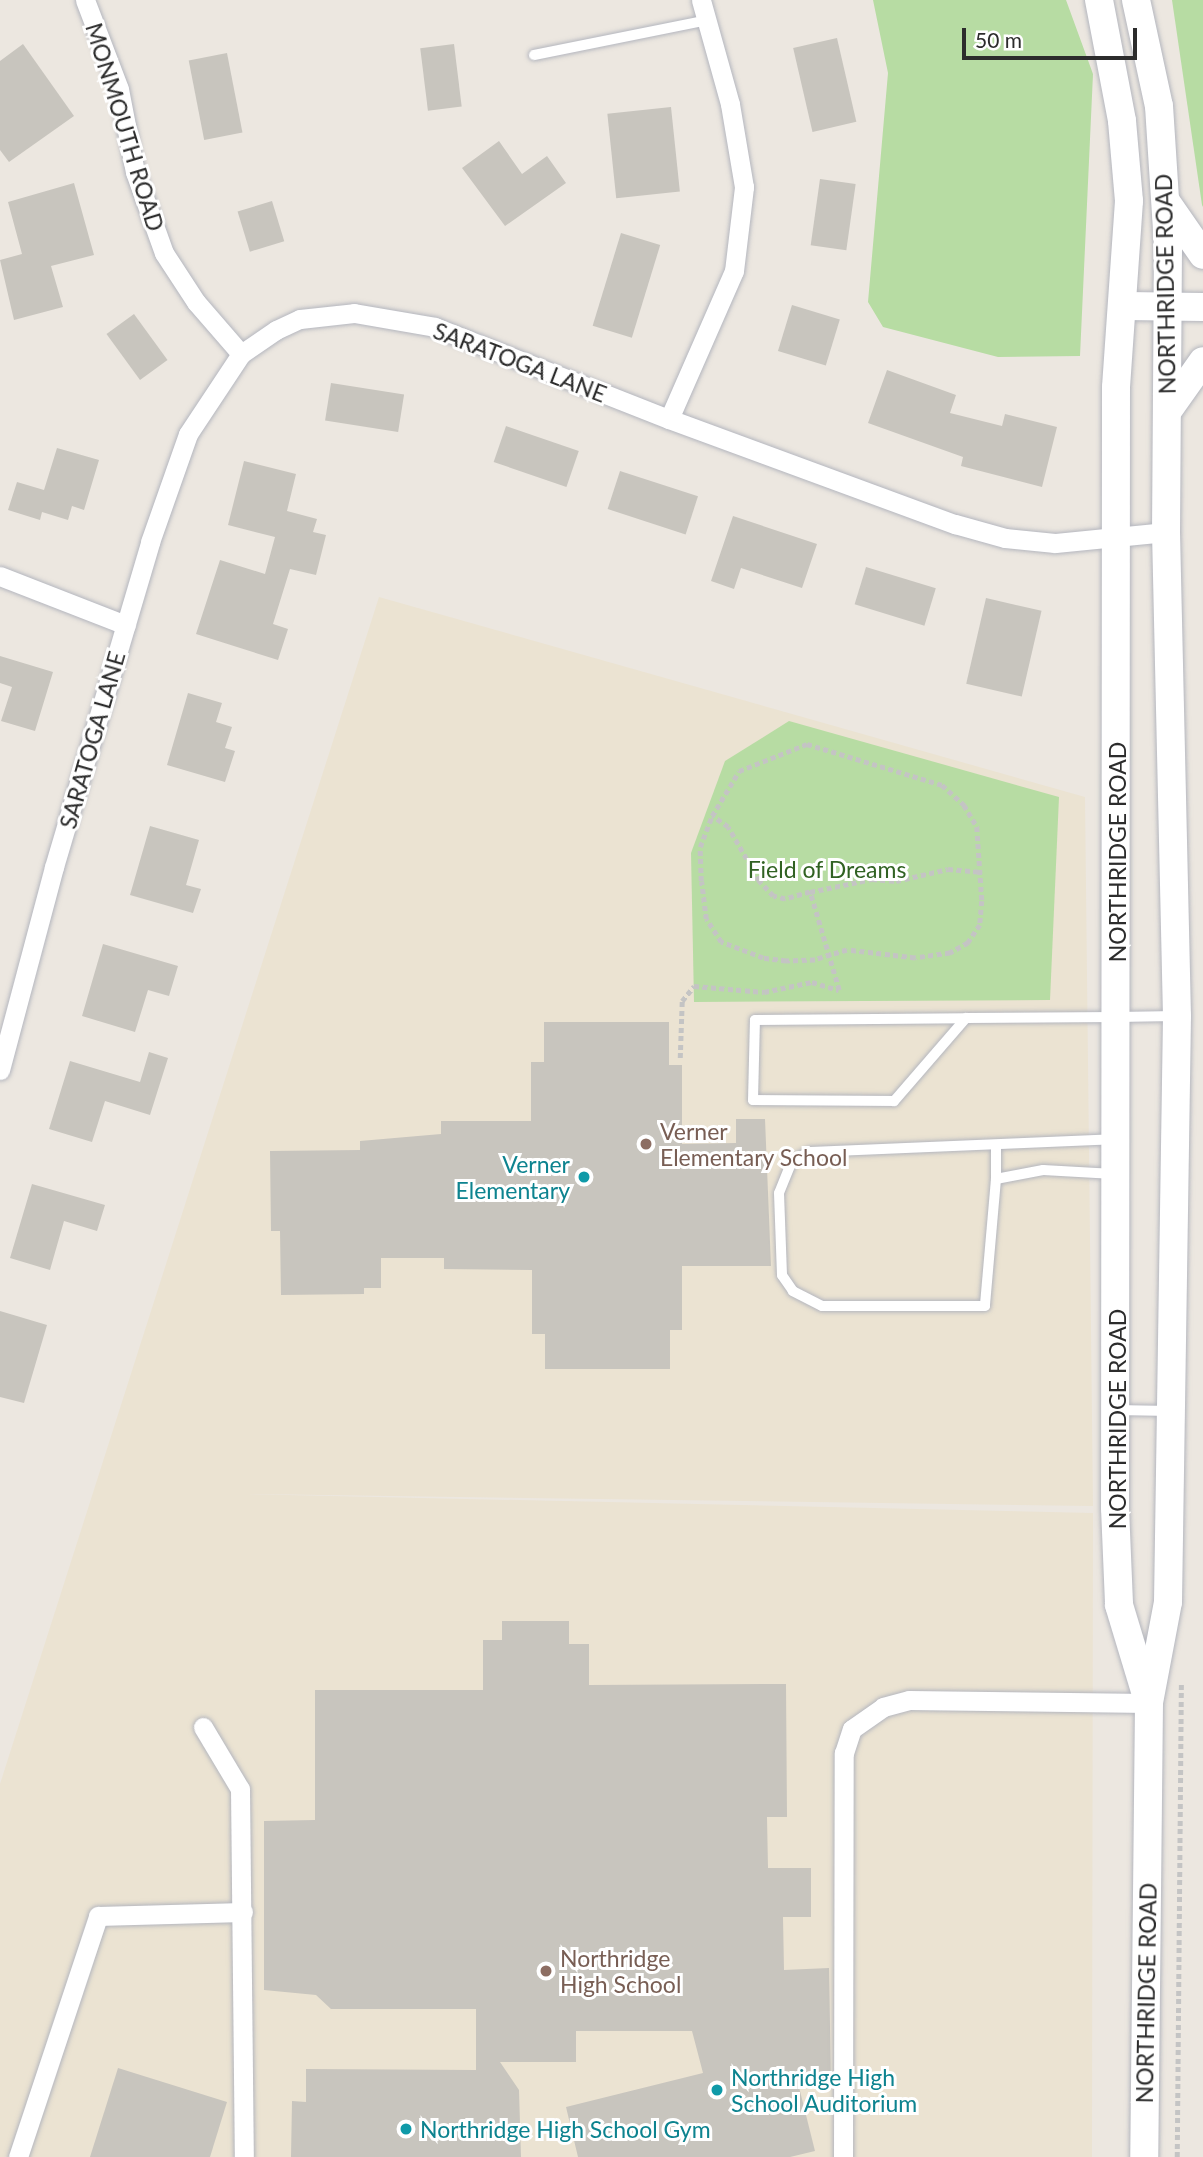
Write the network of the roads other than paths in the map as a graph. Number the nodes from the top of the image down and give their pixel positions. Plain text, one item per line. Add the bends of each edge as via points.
1 (85, 0) edge
2 (701, 0) edge
3 (1099, 0) edge
4 (1136, 0) edge
5 (707, 20) junction
6 (534, 55) dead end
7 (1165, 200) junction
8 (1203, 255) edge
9 (1167, 305) junction
10 (1125, 306) junction
11 (1203, 307) edge
12 (241, 354) junction
13 (1203, 361) edge
14 (1167, 412) junction
15 (670, 419) junction
16 (1167, 532) junction
17 (1116, 538) junction
18 (0, 576) edge
19 (125, 625) junction
20 (1177, 1016) junction
21 (1117, 1017) junction
22 (967, 1018) junction
23 (0, 1070) edge
24 (1118, 1139) junction
25 (996, 1147) junction
26 (1118, 1174) junction
27 (996, 1179) junction
28 (1119, 1410) junction
29 (1171, 1410) junction
30 (1149, 1703) junction
31 (203, 1727) dead end
32 (243, 1912) junction
33 (18, 2157) edge
34 (244, 2157) edge
35 (843, 2157) edge
36 (1144, 2157) edge

1 - 12 street, MONMOUTH ROAD via 118,89 135,172 164,253 196,302
2 - 5 street
3 - 10 main road, NORTHRIDGE ROAD via 1122,121 1128,187
4 - 7 main road, NORTHRIDGE ROAD via 1159,106
5 - 6 lane
5 - 15 street via 730,104 744,187 733,271
7 - 8 main road
7 - 9 main road, NORTHRIDGE ROAD
9 - 10 main road
9 - 11 main road
9 - 14 main road, NORTHRIDGE ROAD
10 - 17 main road, NORTHRIDGE ROAD via 1116,388
12 - 15 street, SARATOGA LANE via 300,319 354,313 435,327
12 - 19 street, SARATOGA LANE via 188,434
13 - 14 main road
14 - 16 main road, NORTHRIDGE ROAD
15 - 17 street, SARATOGA LANE via 955,524 1005,538 1055,543
16 - 17 street, SARATOGA LANE
16 - 20 main road, NORTHRIDGE ROAD
17 - 21 main road, NORTHRIDGE ROAD
18 - 19 street
19 - 23 street, SARATOGA LANE
20 - 21 lane
20 - 29 main road, NORTHRIDGE ROAD
21 - 22 lane
21 - 24 main road, NORTHRIDGE ROAD
22 - 22 lane via 894,1101 753,1100 755,1020
24 - 25 lane
24 - 26 main road, NORTHRIDGE ROAD
25 - 27 lane
25 - 27 lane via 810,1152 792,1161 779,1193 782,1275 793,1290 822,1306 985,1306
26 - 27 lane via 1044,1170
26 - 28 main road, NORTHRIDGE ROAD
28 - 29 lane
28 - 30 main road, NORTHRIDGE ROAD via 1115,1508 1119,1605
29 - 30 main road, NORTHRIDGE ROAD via 1168,1602
30 - 35 street via 909,1700 883,1707 852,1728 844,1753
30 - 36 main road, NORTHRIDGE ROAD
31 - 32 street via 240,1789
32 - 33 street via 98,1916
32 - 34 street

